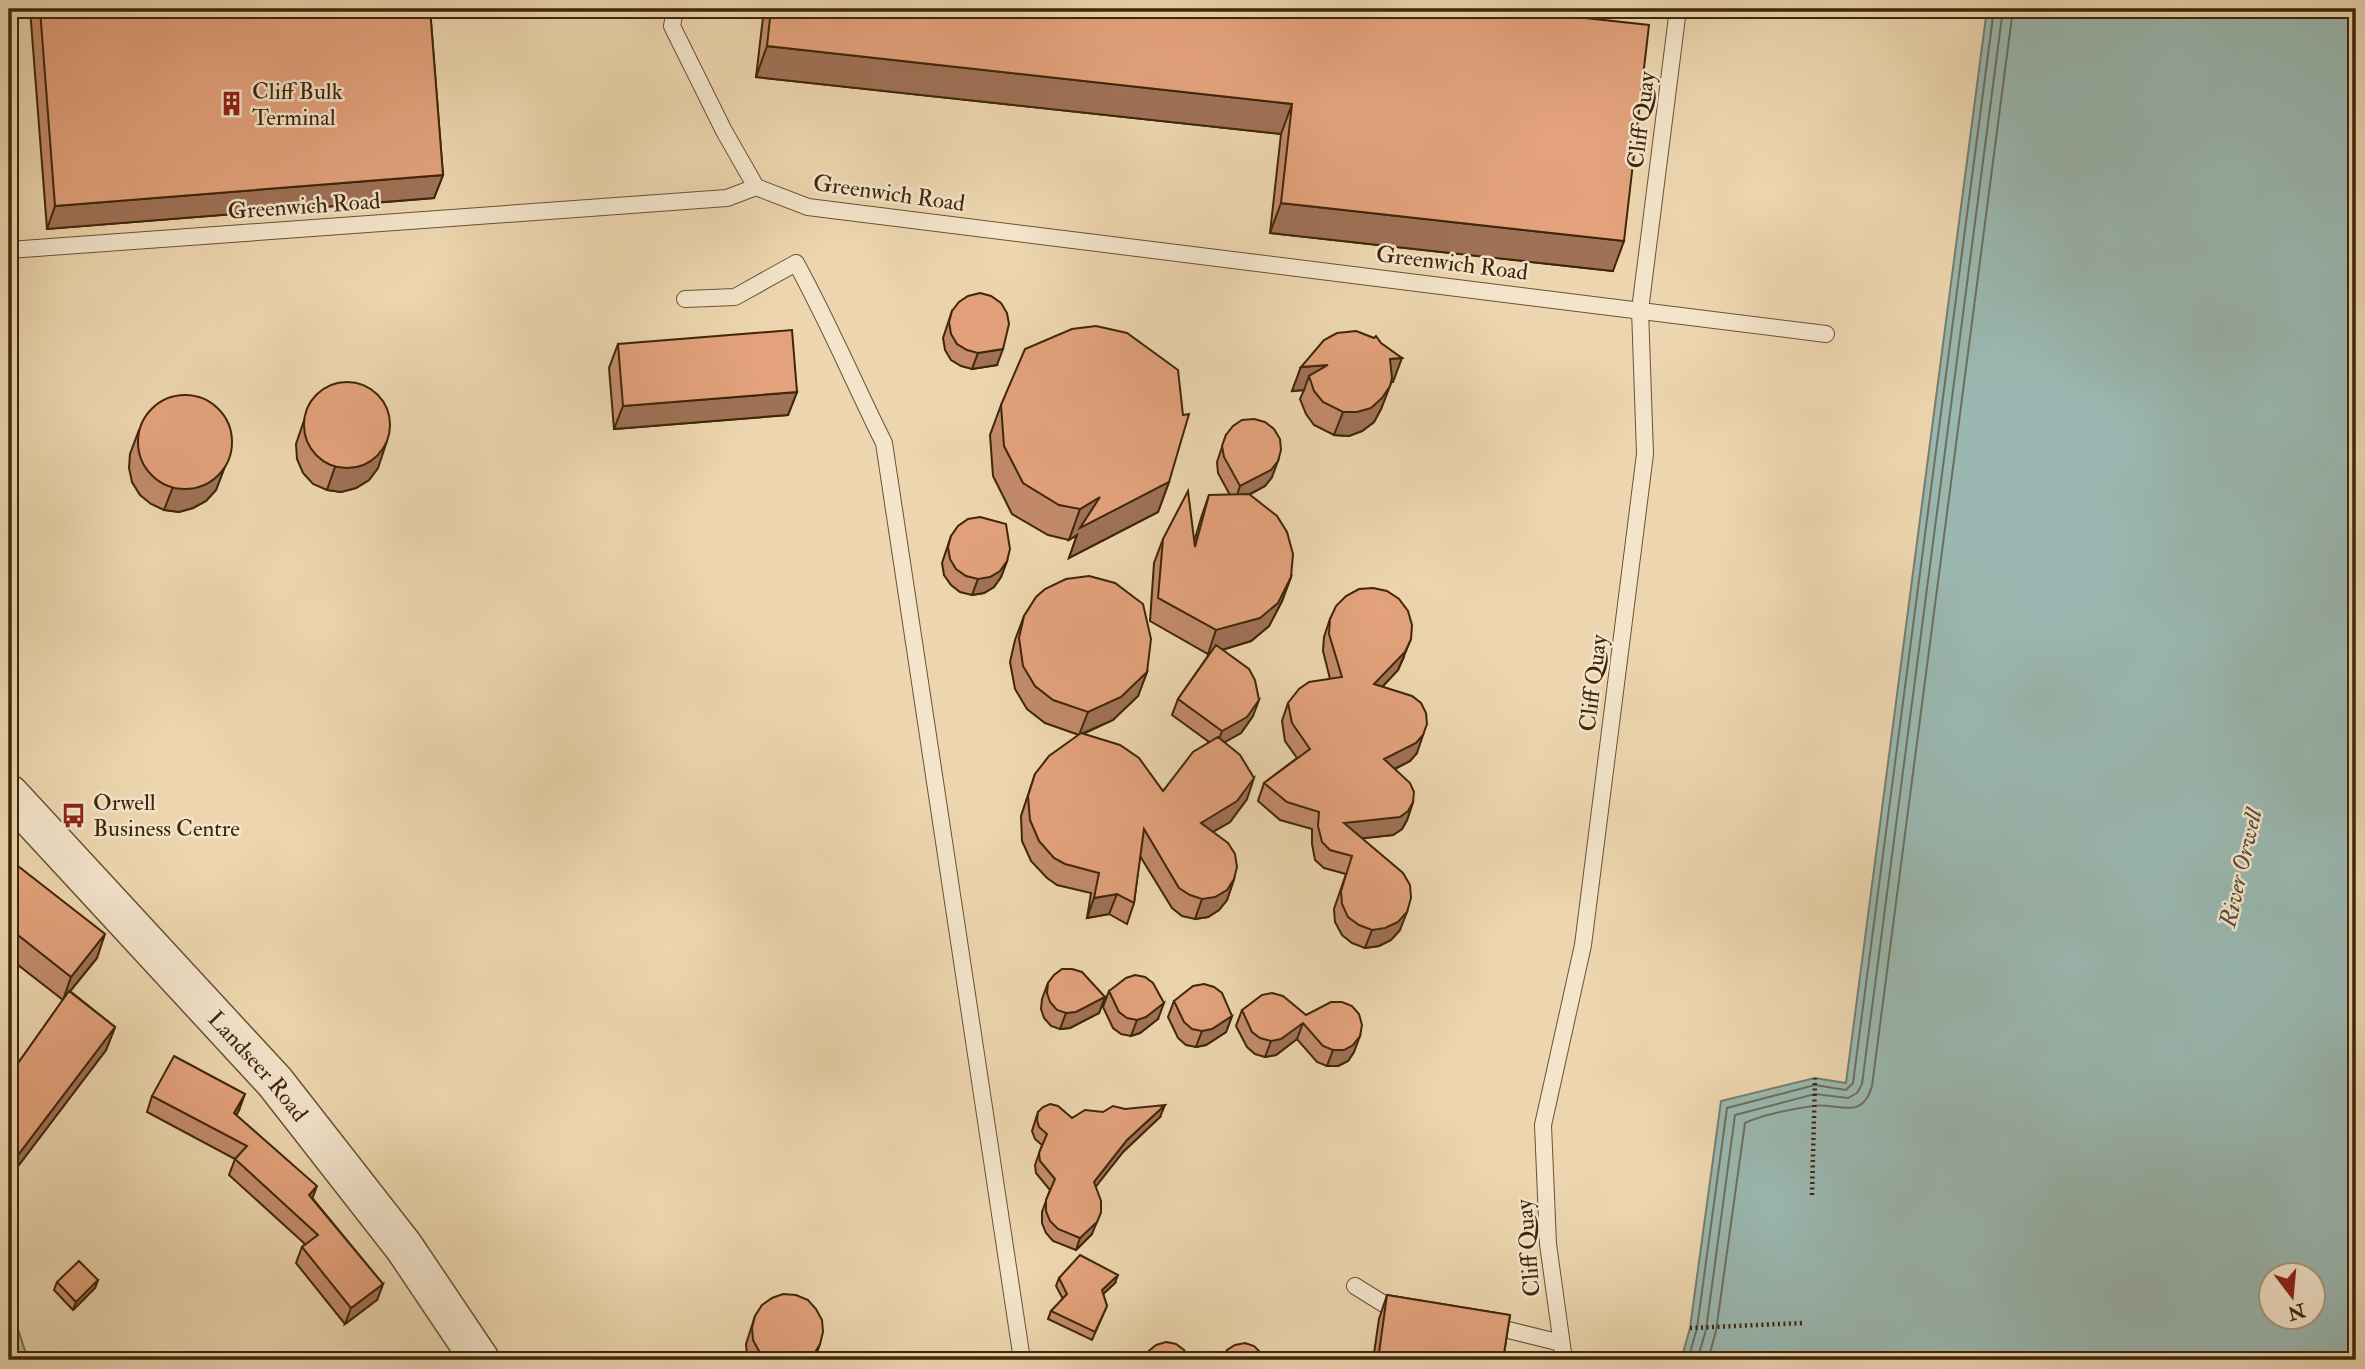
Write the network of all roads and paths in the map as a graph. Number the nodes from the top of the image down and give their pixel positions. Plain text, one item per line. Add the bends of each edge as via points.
1 (675, 9) edge
2 (1678, 9) edge
3 (756, 187) junction
4 (9, 250) edge
5 (685, 299) dead end
6 (1640, 310) junction
7 (1826, 334) dead end
8 (9, 794) edge
9 (1815, 1078) dead end
10 (1812, 1195) dead end
11 (1355, 1286) dead end
12 (1413, 1315) edge
13 (1466, 1322) edge
14 (1803, 1323) dead end
15 (1690, 1328) dead end
16 (1560, 1343) junction
17 (480, 1360) edge
18 (1022, 1360) edge
19 (1564, 1360) edge

1 - 3 lane via 672,26
2 - 6 lane, Cliff Quay
3 - 4 lane, Greenwich Road via 727,198
3 - 6 lane, Greenwich Road via 807,207
5 - 18 lane via 735,297 796,263 884,443
6 - 7 lane, Greenwich Road
6 - 16 lane, Cliff Quay via 1645,454 1584,945 1543,1125 1548,1244
8 - 17 street, Landseer Road via 275,1082 404,1247
9 - 10 path
11 - 12 lane via 1399,1313
13 - 16 lane
14 - 15 path
16 - 19 lane, Cliff Quay

